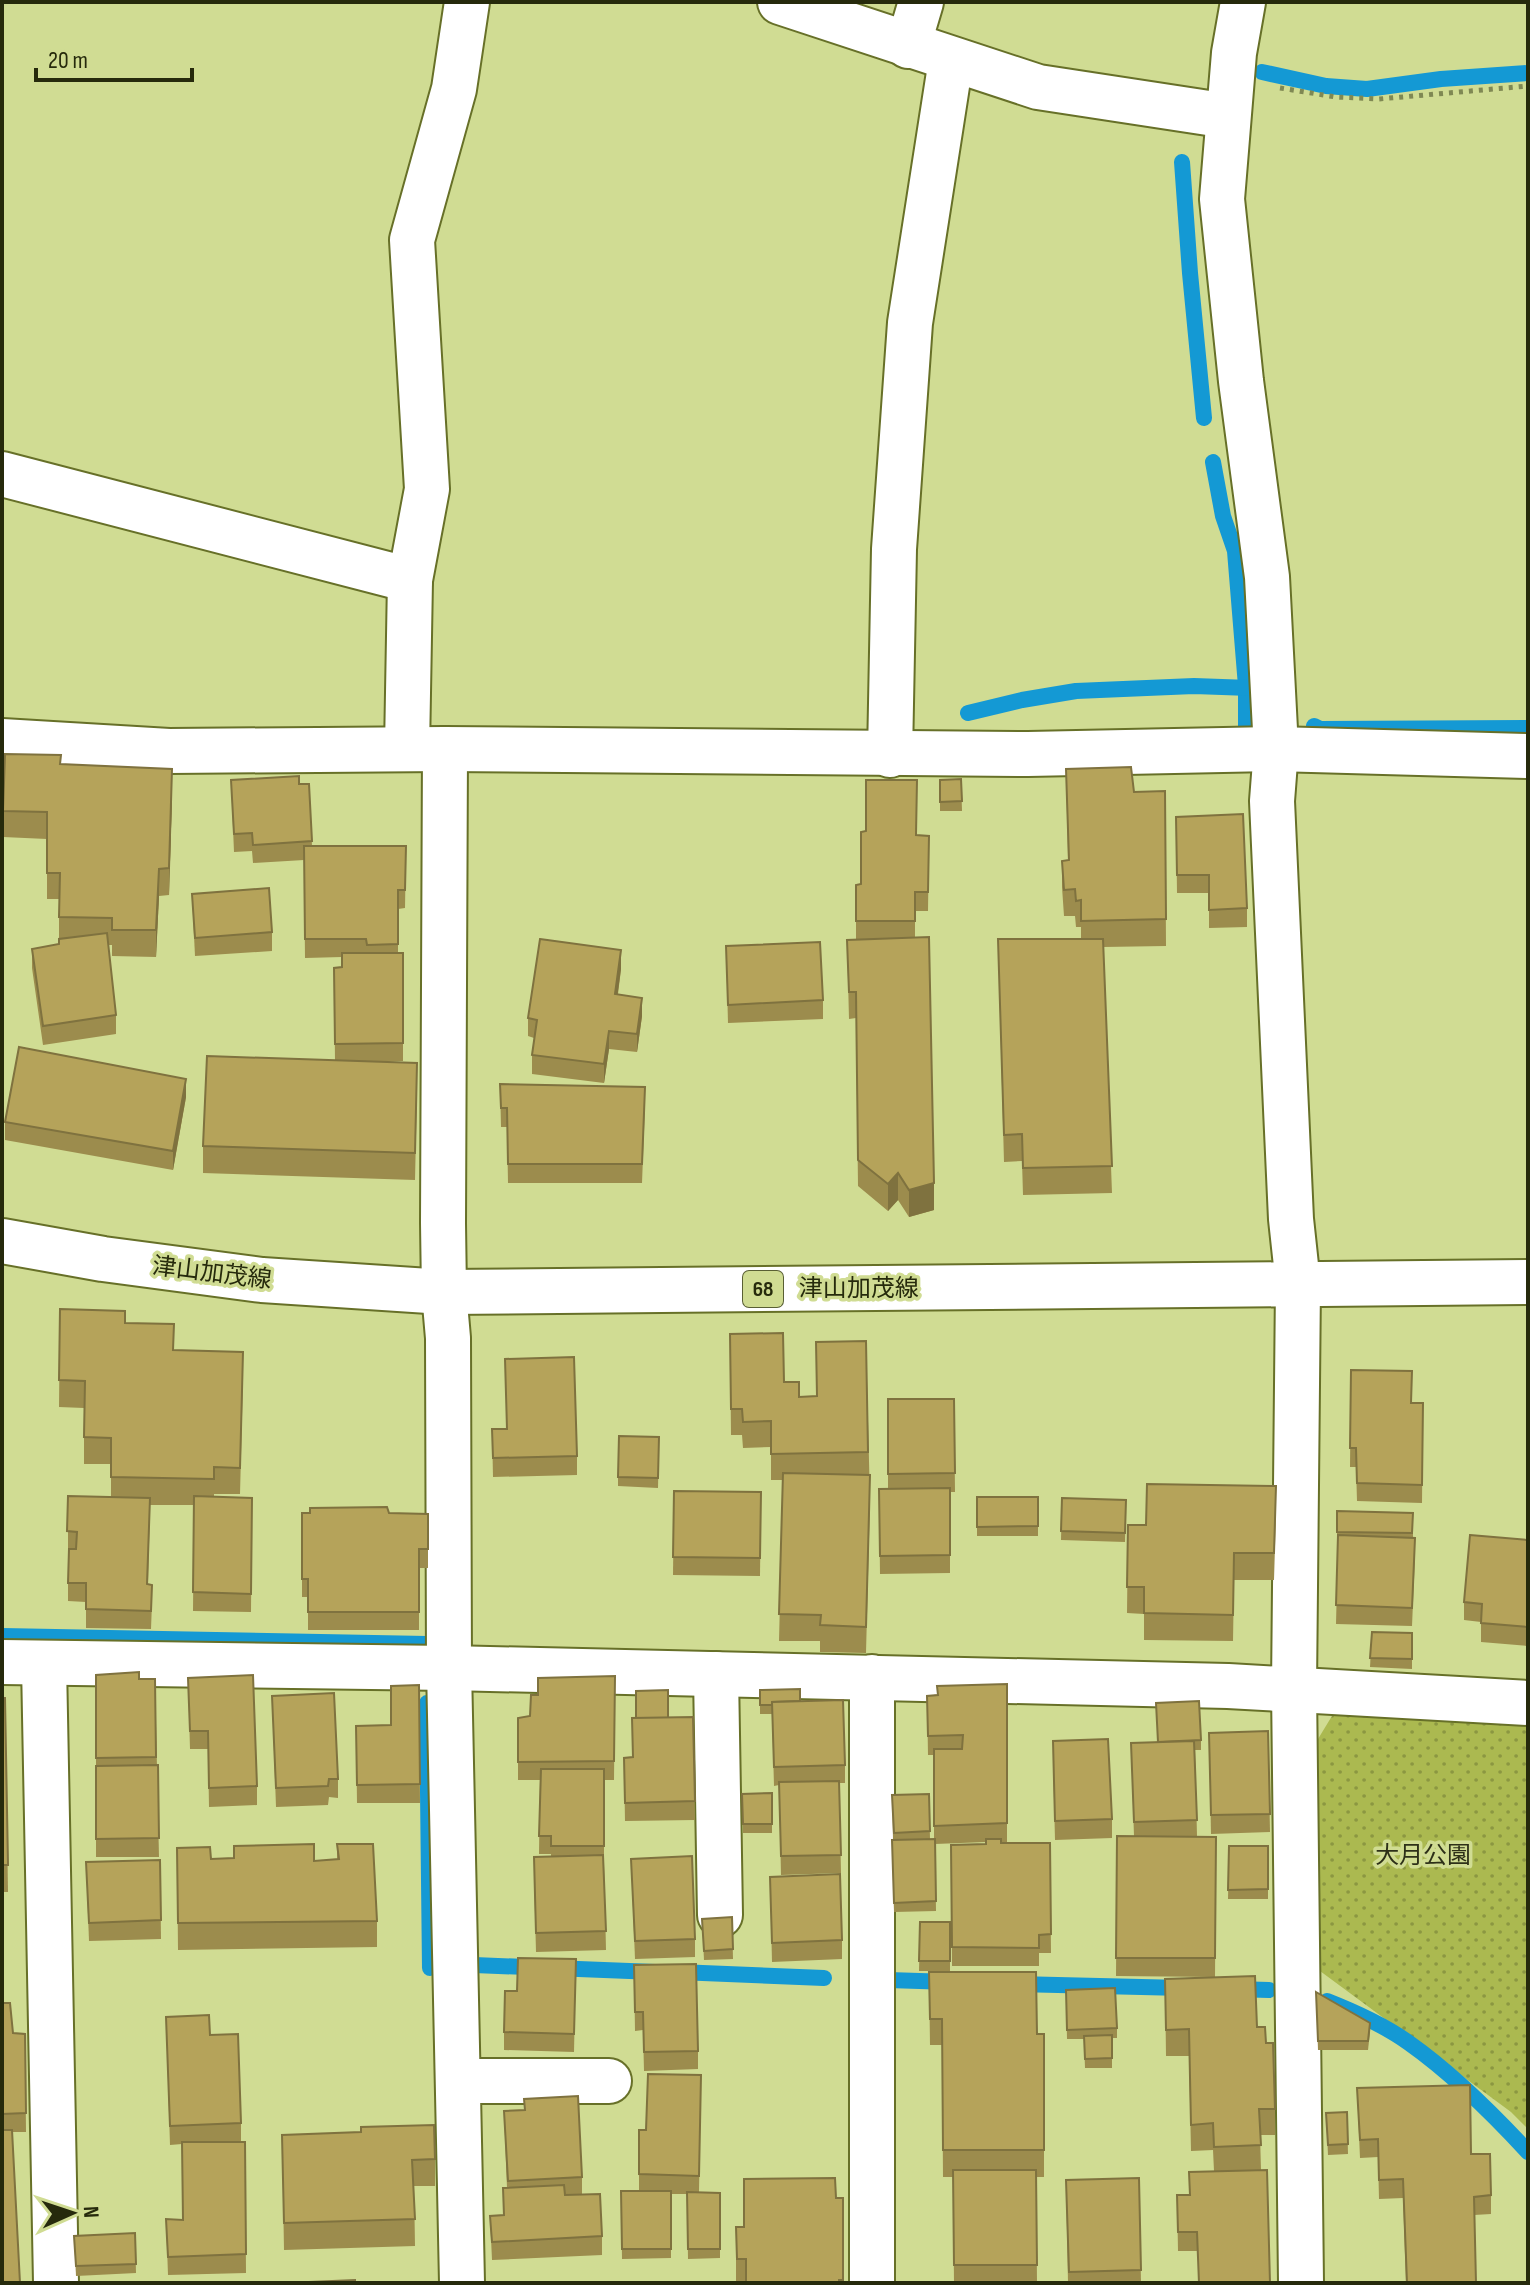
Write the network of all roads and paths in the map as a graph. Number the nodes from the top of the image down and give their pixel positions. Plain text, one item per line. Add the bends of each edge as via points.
1 (467, 2) edge
2 (780, 2) edge
3 (921, 2) edge
4 (1243, 2) edge
5 (908, 46) junction
6 (951, 60) junction
7 (1528, 86) edge
8 (1230, 99) junction
9 (2, 474) edge
10 (410, 580) junction
11 (2, 741) edge
12 (426, 749) junction
13 (1276, 749) junction
14 (890, 755) junction
15 (1528, 756) edge
16 (2, 1241) edge
17 (1528, 1282) edge
18 (1298, 1284) junction
19 (444, 1292) junction
20 (23, 1663) edge
21 (449, 1668) junction
22 (716, 1674) junction
23 (872, 1677) junction
24 (1294, 1688) junction
25 (1528, 1703) edge
26 (720, 1915) edge
27 (458, 2081) junction
28 (609, 2081) dead end
29 (56, 2283) edge
30 (462, 2283) edge
31 (872, 2283) edge
32 (1301, 2283) edge

1 - 10 street via 454,89 412,240 427,489
2 - 5 street
3 - 5 street
4 - 8 street
5 - 6 street
6 - 8 street via 1038,87
6 - 14 street via 910,323 894,549
7 - 8 path via 1379,99
8 - 13 street via 1222,199 1267,577
9 - 10 street
10 - 12 street
11 - 12 street via 169,751
12 - 14 street
12 - 19 street via 445,903
13 - 14 street
13 - 15 street
13 - 18 street via 1273,816
16 - 19 street, 津山加茂線 / 68 via 262,1280
17 - 18 street, 津山加茂線 / 68
18 - 19 street, 津山加茂線 / 68
18 - 24 street
19 - 21 street
20 - 21 street
20 - 29 street
21 - 22 street
21 - 27 street
22 - 23 street
22 - 26 street
23 - 24 street
23 - 31 street
24 - 25 street
24 - 32 street
27 - 28 street
27 - 30 street

